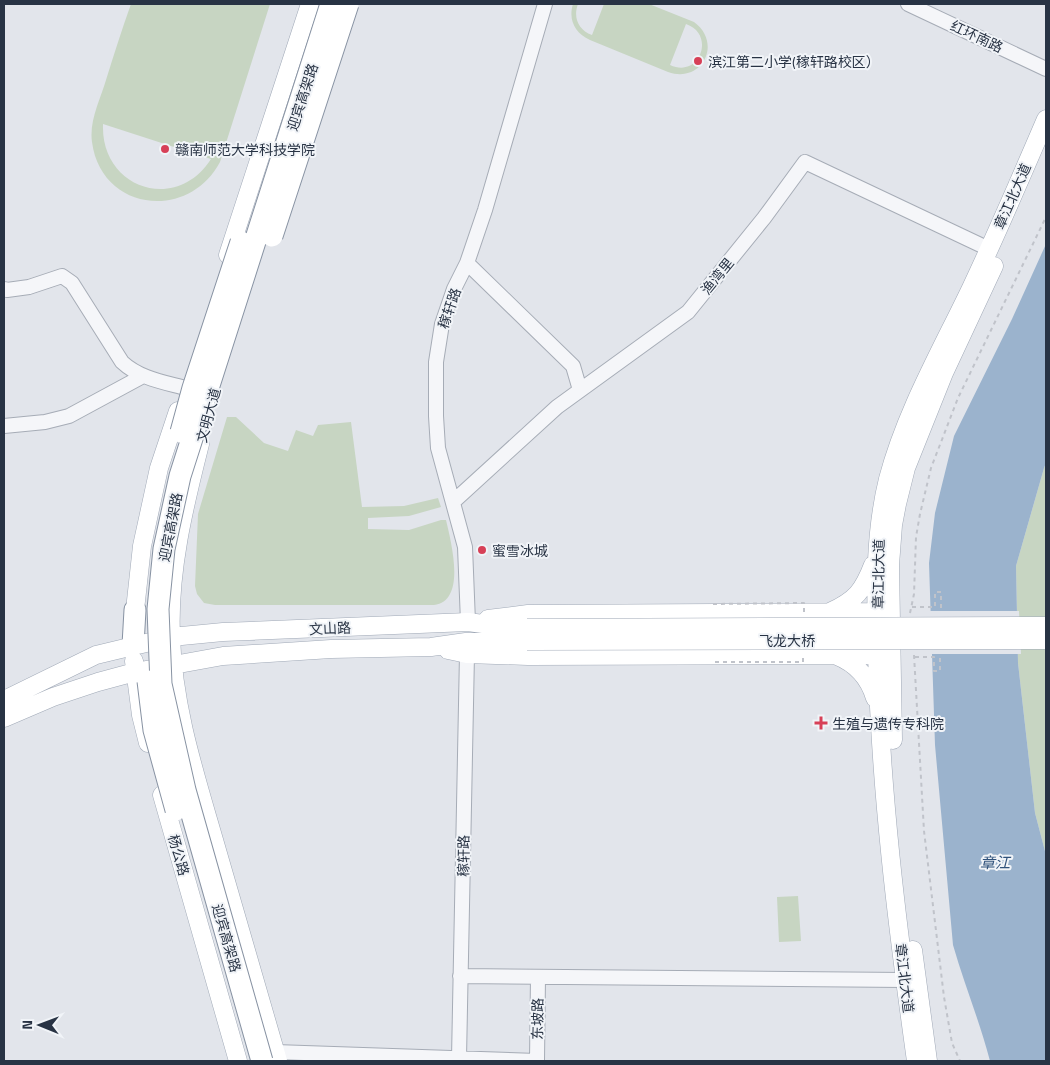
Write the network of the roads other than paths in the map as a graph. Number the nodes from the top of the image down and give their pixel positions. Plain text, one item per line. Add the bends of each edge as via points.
1 (310, 4) edge
2 (318, 4) edge
3 (331, 4) edge
4 (340, 4) edge
5 (348, 4) edge
6 (545, 4) edge
7 (908, 4) edge
8 (1046, 69) edge
9 (1046, 119) edge
10 (1046, 149) edge
11 (989, 249) junction
12 (467, 263) junction
13 (4, 289) edge
14 (143, 376) junction
15 (185, 388) junction
16 (580, 390) junction
17 (4, 426) edge
18 (180, 476) junction
19 (453, 502) junction
20 (877, 555) junction
21 (135, 610) joint
22 (829, 612) junction
23 (883, 612) junction
24 (468, 622) junction
25 (1046, 626) edge
26 (528, 635) junction
27 (171, 637) junction
28 (1046, 640) edge
29 (132, 645) junction
30 (430, 647) junction
31 (467, 654) junction
32 (834, 655) junction
33 (884, 655) junction
34 (173, 664) junction
35 (135, 672) junction
36 (4, 700) edge
37 (880, 714) junction
38 (4, 718) edge
39 (460, 976) junction
40 (538, 977) junction
41 (905, 980) junction
42 (272, 1058) edge
43 (459, 1058) junction
44 (238, 1061) edge
45 (248, 1061) edge
46 (536, 1061) edge
47 (916, 1061) edge
48 (928, 1061) edge

1 - 15 main road, 文明大道
2 - 45 highway, 迎宾高架路, bridge via 193,388 152,547 146,608 146,663 154,730
3 - 18 highway, 迎宾高架路, bridge
4 - 27 main road, 文明大道 via 211,397 176,549
5 - 18 highway, bridge via 285,200 223,377
6 - 12 street, 稼轩路 via 486,210
7 - 8 street, 红环南路
9 - 11 main road, 章江北大道
10 - 23 main road, 章江北大道 via 944,373 906,468 893,525
11 - 16 street, 渔湾里 via 805,162 688,312
11 - 20 main road, 章江北大道 via 903,434 882,506
12 - 16 street via 572,366
12 - 19 street, 稼轩路 via 442,324 436,362 438,448
13 - 14 street via 29,287 62,276 72,283 122,362
14 - 15 street
14 - 17 street via 69,416
15 - 21 main road, 文明大道 via 157,478 142,546
16 - 19 street, 渔湾里
18 - 42 highway, 迎宾高架路, bridge via 164,549 158,609 161,684 186,790
19 - 24 street, 稼轩路 via 465,547
20 - 22 main road via 860,592
20 - 23 main road, 章江北大道
21 - 29 highway, 文明大道
22 - 23 main road
22 - 24 main road via 528,614
23 - 33 main road, 章江北大道
24 - 26 main road, 文山路 via 513,628
24 - 27 main road, 文山路
25 - 26 main road, 飞龙大桥, bridge
26 - 28 main road, 飞龙大桥, bridge
26 - 30 main road, 文山路
27 - 29 main road, 文山路
27 - 34 main road, 文明大道
29 - 35 main road, 杨公路
29 - 36 main road via 96,655
30 - 31 main road
30 - 34 main road, 文山路 via 223,656
31 - 32 main road
31 - 39 street, 稼轩路
32 - 33 main road
32 - 37 main road via 848,660 864,675
33 - 37 main road, 章江北大道
33 - 48 main road, 章江北大道 via 901,856
34 - 35 main road
34 - 42 main road via 182,725
35 - 38 main road via 53,697
35 - 44 main road, 杨公路 via 141,715 162,796
37 - 41 main road, 章江北大道 via 890,857
39 - 40 street
39 - 43 street, 稼轩路
40 - 41 street
40 - 46 street, 东坡路
41 - 47 main road, 章江北大道
42 - 43 street
43 - 46 street

